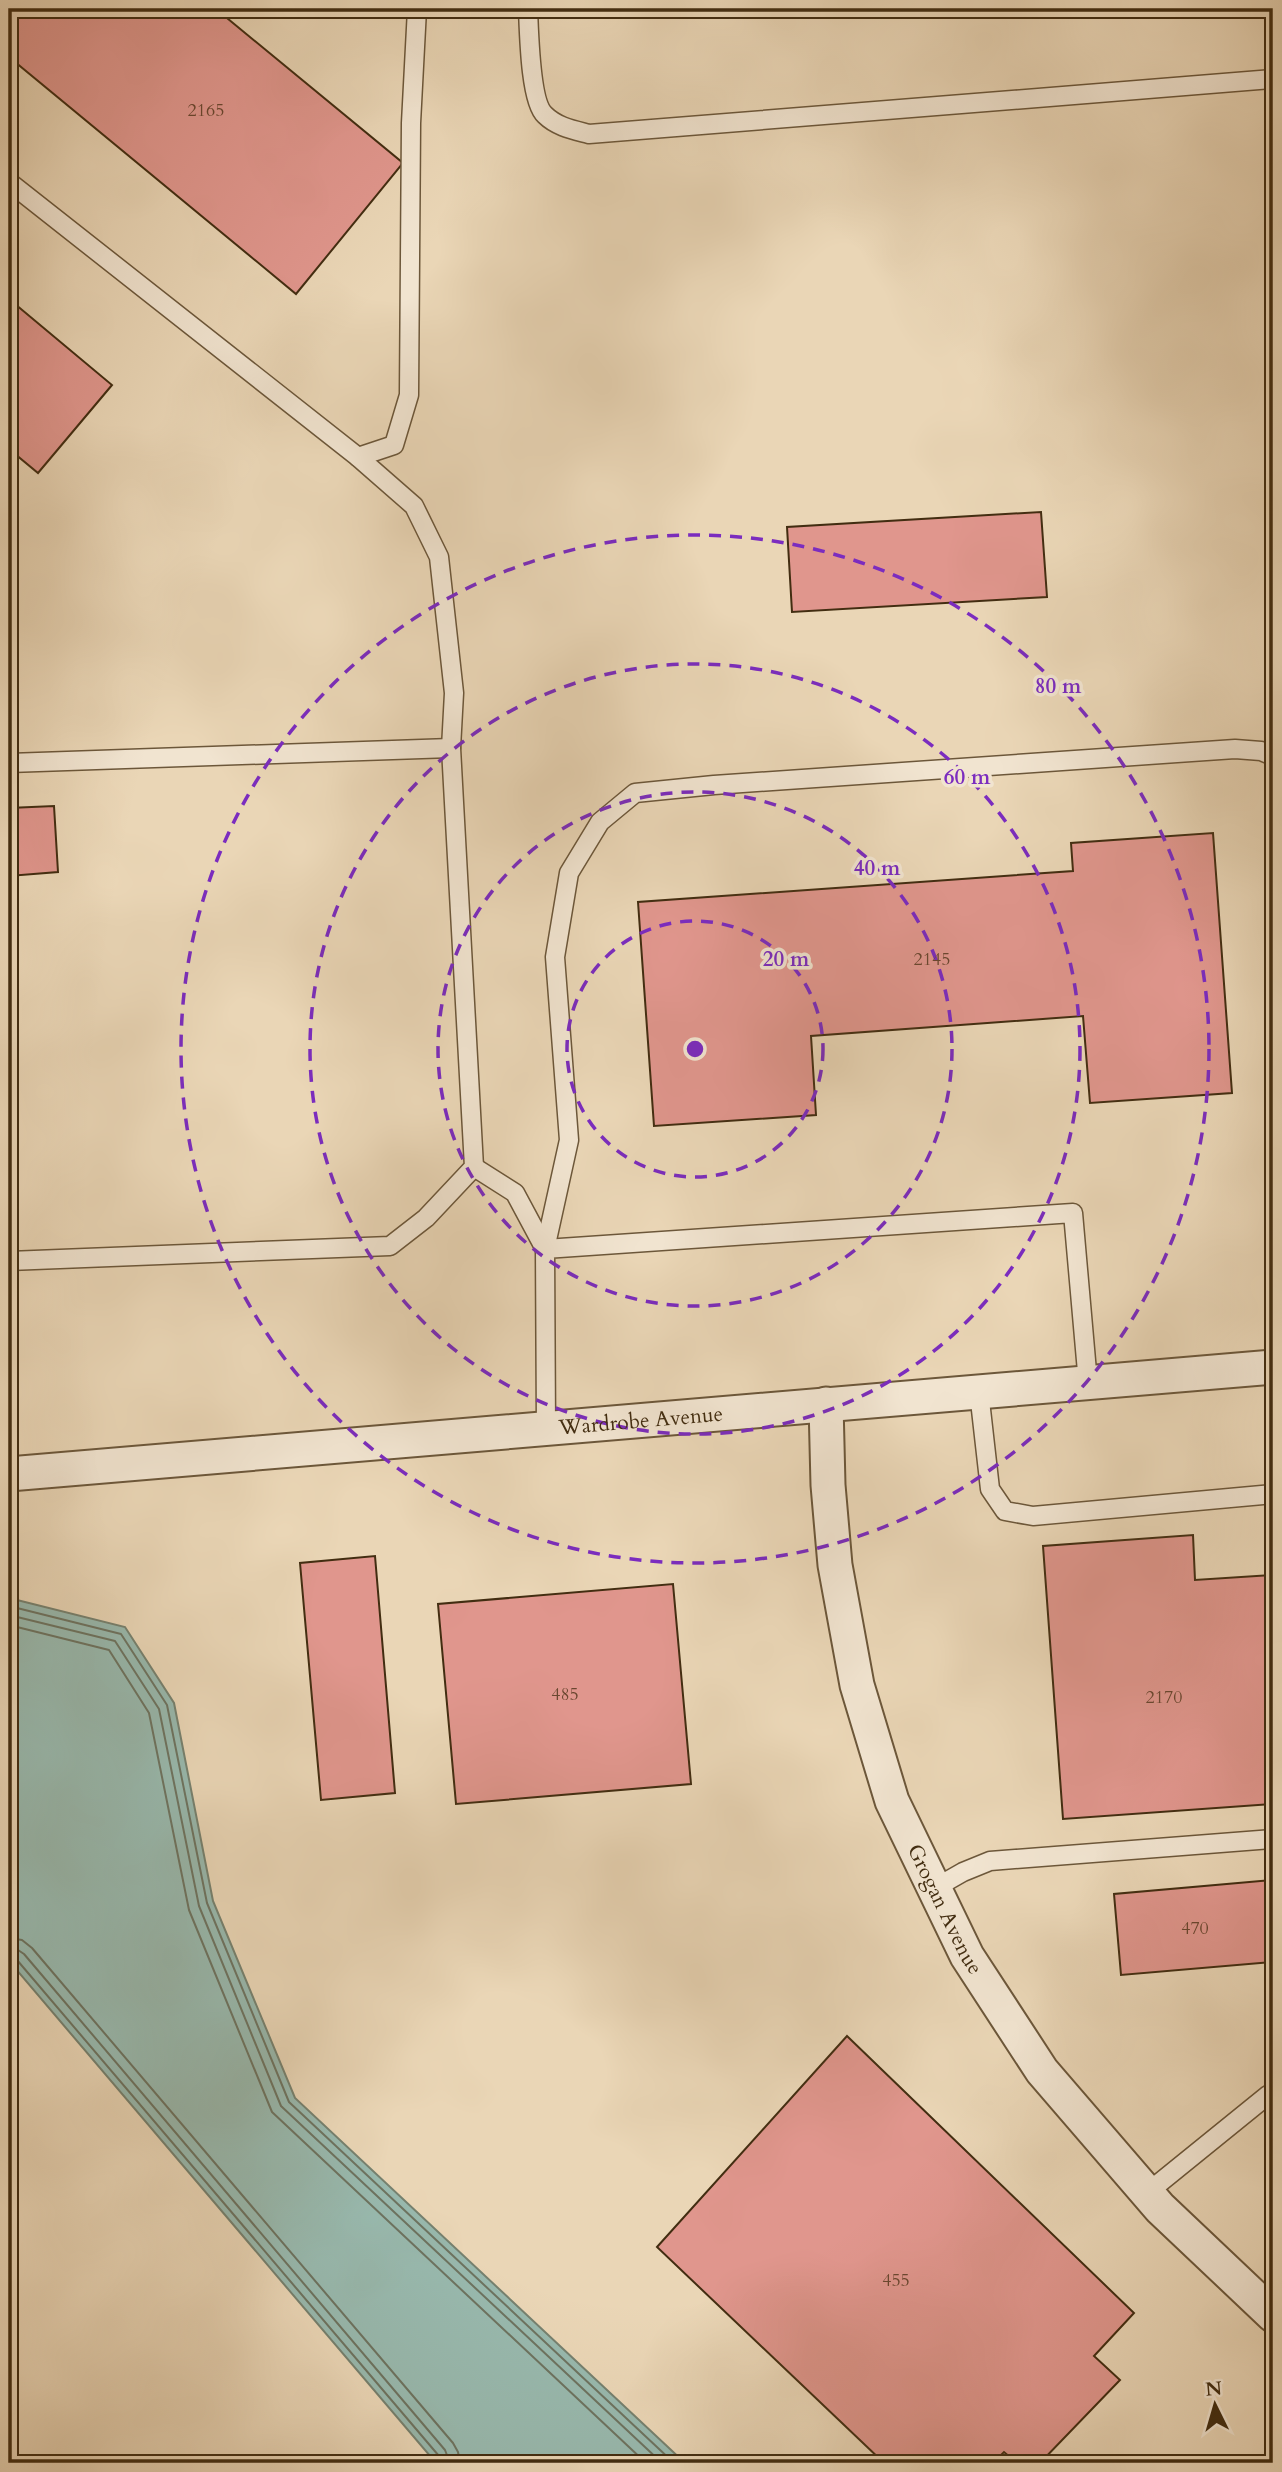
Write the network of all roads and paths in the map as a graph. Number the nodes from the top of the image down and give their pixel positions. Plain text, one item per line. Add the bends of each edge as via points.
1 (417, 9) edge
2 (528, 9) edge
3 (1273, 79) edge
4 (9, 182) edge
5 (358, 457) junction
6 (451, 748) junction
7 (1273, 756) edge
8 (9, 764) edge
9 (474, 1167) junction
10 (545, 1249) junction
11 (9, 1261) edge
12 (1273, 1367) edge
13 (1088, 1383) junction
14 (979, 1392) junction
15 (826, 1404) junction
16 (546, 1428) junction
17 (9, 1474) edge
18 (1273, 1494) edge
19 (1273, 1839) edge
20 (935, 1888) junction
21 (1273, 2100) edge
22 (1147, 2193) junction
23 (1273, 2315) edge

1 - 5 lane via 411,123 409,395 394,445
2 - 3 lane via 536,98 543,114 564,127 589,134
4 - 5 lane
5 - 6 lane via 414,506 439,556 454,693
6 - 8 lane
6 - 9 lane
7 - 10 lane via 1235,749 635,793 600,822 569,873 555,957 569,1140
9 - 10 lane via 515,1193
9 - 11 lane via 426,1218 390,1246
10 - 13 lane via 1073,1213
10 - 16 lane
12 - 13 street, Wardrobe Avenue
13 - 14 street, Wardrobe Avenue
14 - 15 street, Wardrobe Avenue
14 - 18 lane via 990,1489 1005,1511 1033,1516
15 - 16 street, Wardrobe Avenue
15 - 20 street, Grogan Avenue via 835,1564 857,1685 892,1801
16 - 17 street, Wardrobe Avenue
19 - 20 lane via 990,1861
20 - 22 street, Grogan Avenue via 967,1956 1042,2071
21 - 22 lane via 1268,2095
22 - 23 street, Grogan Avenue

